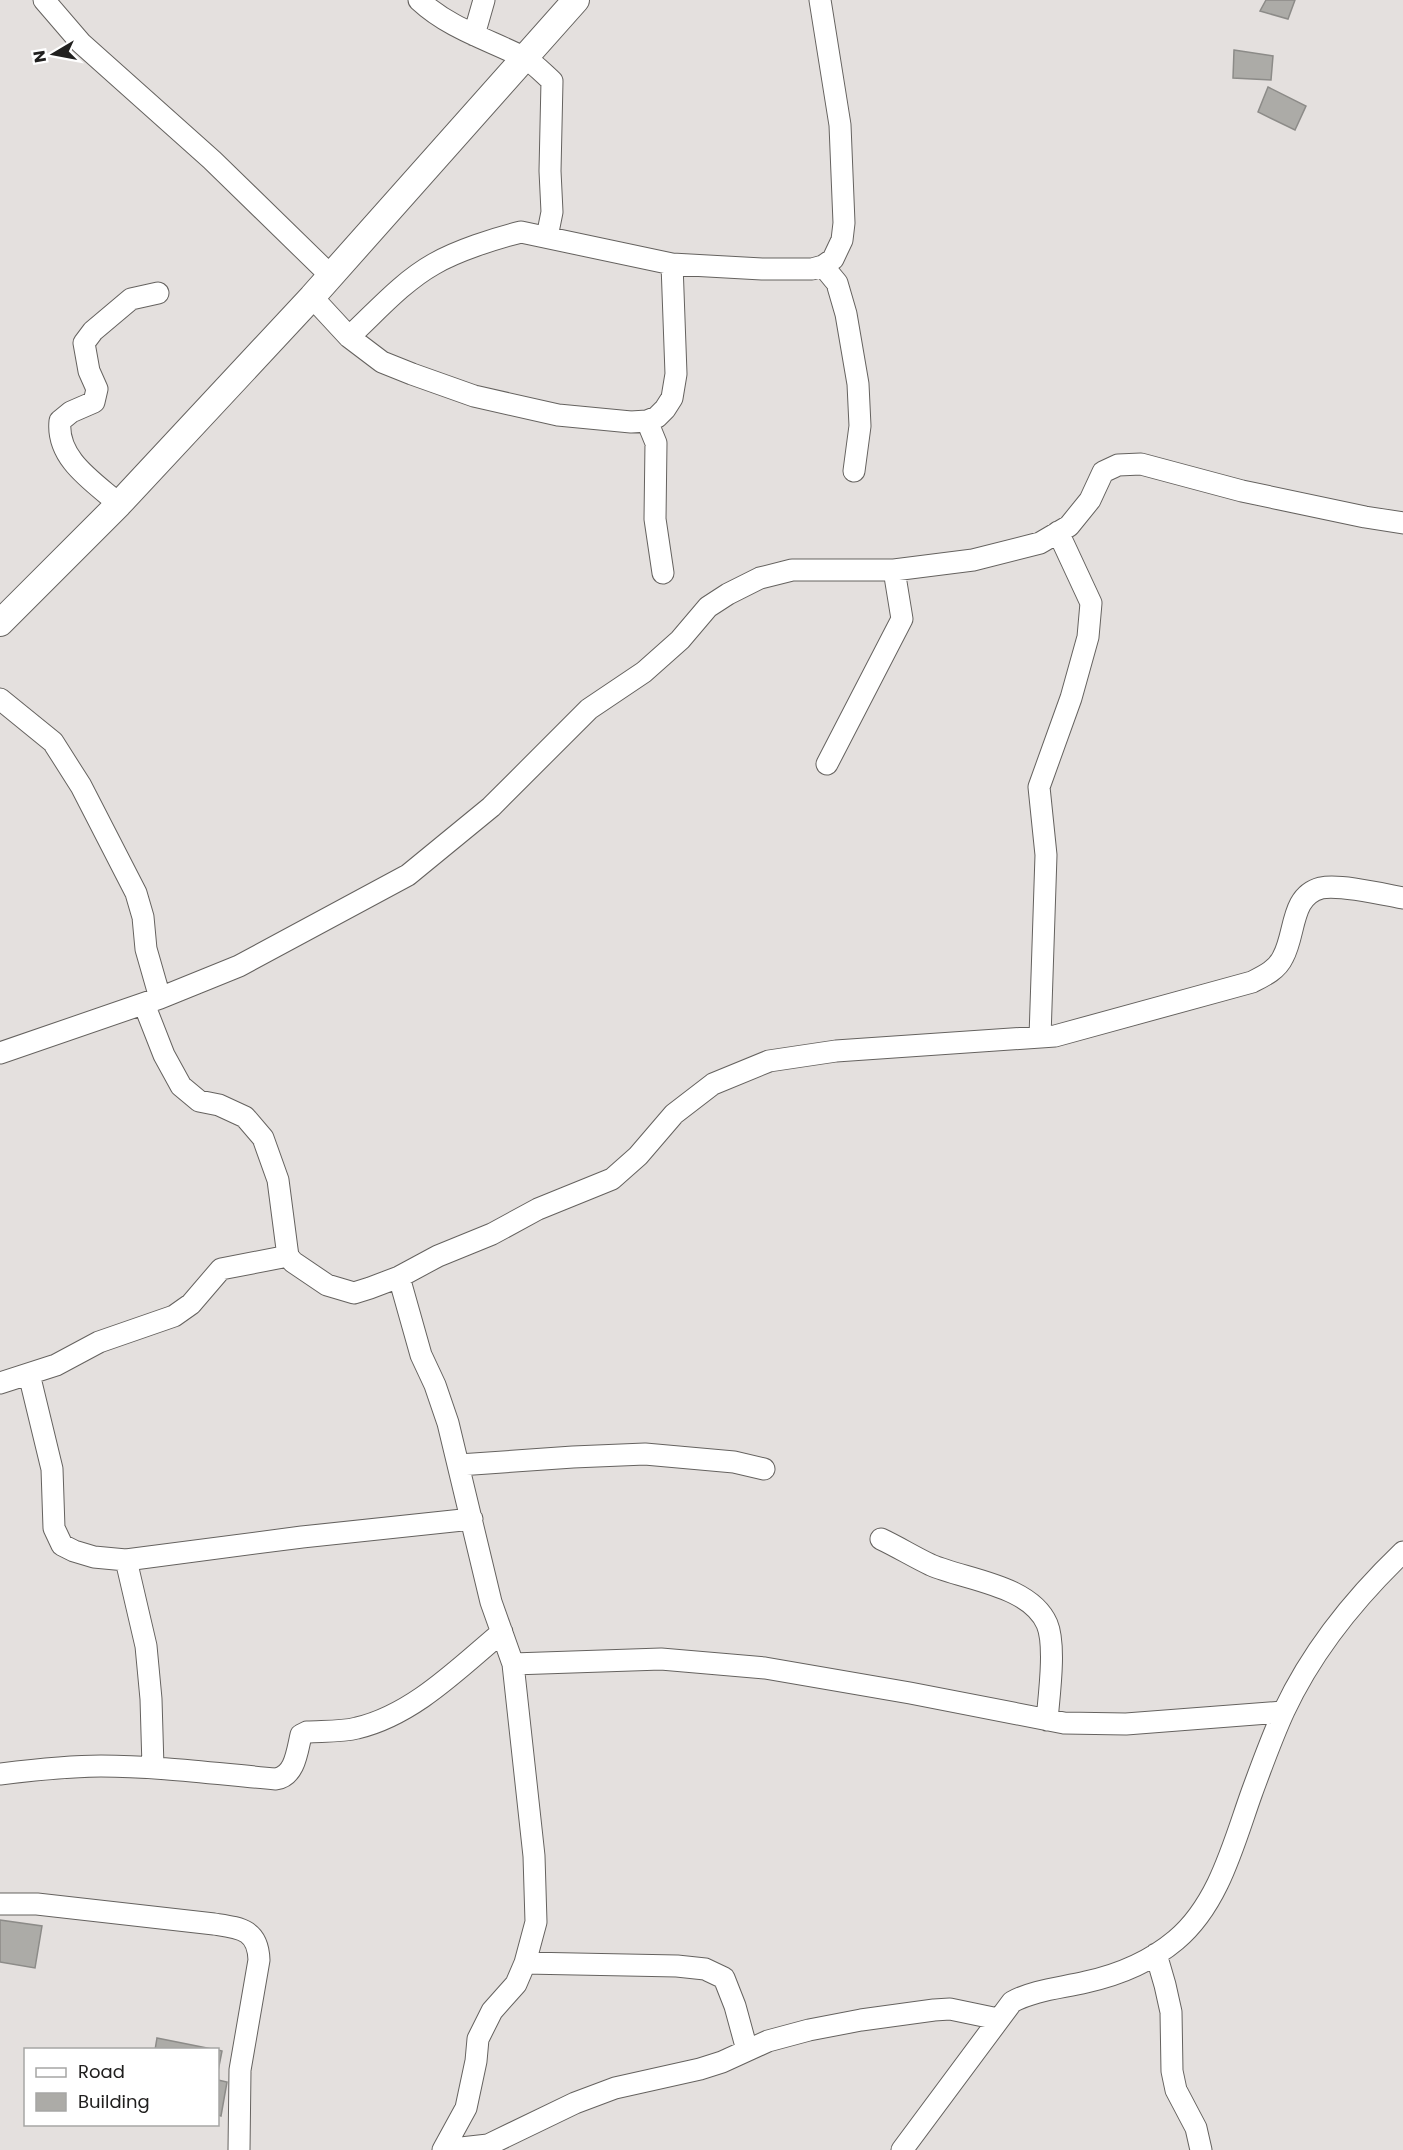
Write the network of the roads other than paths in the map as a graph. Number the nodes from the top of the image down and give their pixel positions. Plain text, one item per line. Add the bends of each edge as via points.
1 (44, 0) edge
2 (419, 0) edge
3 (484, 0) edge
4 (576, 0) edge
5 (820, 0) edge
6 (474, 35) junction
7 (525, 58) junction
8 (548, 237) junction
9 (672, 264) junction
10 (824, 266) junction
11 (330, 276) junction
12 (158, 293) dead end
13 (312, 297) junction
14 (350, 337) junction
15 (647, 421) junction
16 (854, 471) dead end
17 (119, 504) junction
18 (1403, 523) edge
19 (1058, 532) junction
20 (894, 570) junction
21 (663, 573) dead end
22 (0, 623) edge
23 (0, 699) edge
24 (827, 764) dead end
25 (1403, 898) edge
26 (152, 1001) junction
27 (1040, 1037) junction
28 (0, 1053) edge
29 (288, 1256) junction
30 (399, 1277) junction
31 (29, 1374) junction
32 (0, 1383) edge
33 (459, 1465) junction
34 (764, 1469) dead end
35 (472, 1519) junction
36 (881, 1539) dead end
37 (1403, 1552) edge
38 (126, 1560) junction
39 (502, 1632) junction
40 (513, 1664) junction
41 (1283, 1712) junction
42 (1047, 1720) junction
43 (153, 1767) junction
44 (0, 1774) edge
45 (0, 1904) edge
46 (1156, 1954) junction
47 (525, 1963) junction
48 (998, 2019) junction
49 (747, 2050) junction
50 (239, 2150) edge
51 (443, 2150) edge
52 (902, 2150) edge
53 (1201, 2150) edge

1 - 11 street via 81,44 212,160
2 - 6 street via 434,14
3 - 6 street
4 - 7 street
5 - 10 street via 840,125 844,223 842,240
6 - 7 street
7 - 8 street via 553,86 552,212
7 - 11 street
8 - 9 street
8 - 14 street via 521,232 500,237 435,264
9 - 10 street via 812,270
9 - 15 street via 676,374 672,398 657,417
10 - 16 street via 837,283 846,314 858,384 860,426
11 - 13 street
12 - 17 street via 131,299 84,342 97,389 94,402 60,421 61,442 75,465
13 - 14 street
13 - 17 street
14 - 15 street via 382,362 474,396 558,416
15 - 21 street via 656,443 655,519
17 - 22 street
18 - 19 street via 1242,491 1141,464 1118,465 1103,472 1090,500 1069,526
19 - 20 street via 1040,543 973,560
19 - 27 street via 1091,603 1091,615 1071,698 1039,788 1046,855
20 - 24 street via 902,619
20 - 26 street via 792,570 760,578 728,594 708,607 680,640 644,672 589,710 491,807 408,875 239,966
23 - 26 street via 53,742 81,786 136,893 143,917
25 - 27 street via 1336,887 1320,889 1307,895 1298,906 1290,943 1271,972 1252,982
26 - 28 street
26 - 29 street via 164,1055 181,1086 200,1101 245,1117 263,1138 278,1180
27 - 30 street via 836,1051 769,1061 713,1084 674,1114 612,1179 538,1209
29 - 30 street via 327,1285 354,1293
29 - 31 street via 221,1269 191,1304 174,1316 99,1342 56,1365
30 - 33 street
31 - 32 street
31 - 38 street via 52,1469 54,1528 62,1545 94,1557
33 - 34 street via 645,1454 734,1462
33 - 35 street
35 - 38 street
35 - 39 street
36 - 42 street via 931,1565 1028,1600 1045,1620 1048,1631
37 - 41 street via 1370,1583 1307,1666
38 - 43 street via 146,1646
39 - 40 street
39 - 43 street via 415,1702 388,1716 357,1728 301,1735 290,1773 284,1778
40 - 42 street via 662,1659 765,1668
40 - 47 street via 534,1856 536,1922
41 - 42 street via 1126,1724
41 - 46 street via 1228,1863 1199,1914 1177,1940
43 - 44 street via 100,1766
45 - 50 street via 37,1904 214,1924 240,1929 254,1938 259,1960 240,2070
46 - 48 street via 1146,1962 1088,1982 1023,1996 1012,2002
46 - 53 street via 1171,2012 1176,2090 1196,2128
47 - 49 street via 705,1968 724,1978
47 - 51 street via 516,1984 492,2011 478,2039 466,2108
48 - 49 street via 950,2009 901,2014 808,2031
48 - 52 street
49 - 51 street via 700,2069 575,2103 488,2145

